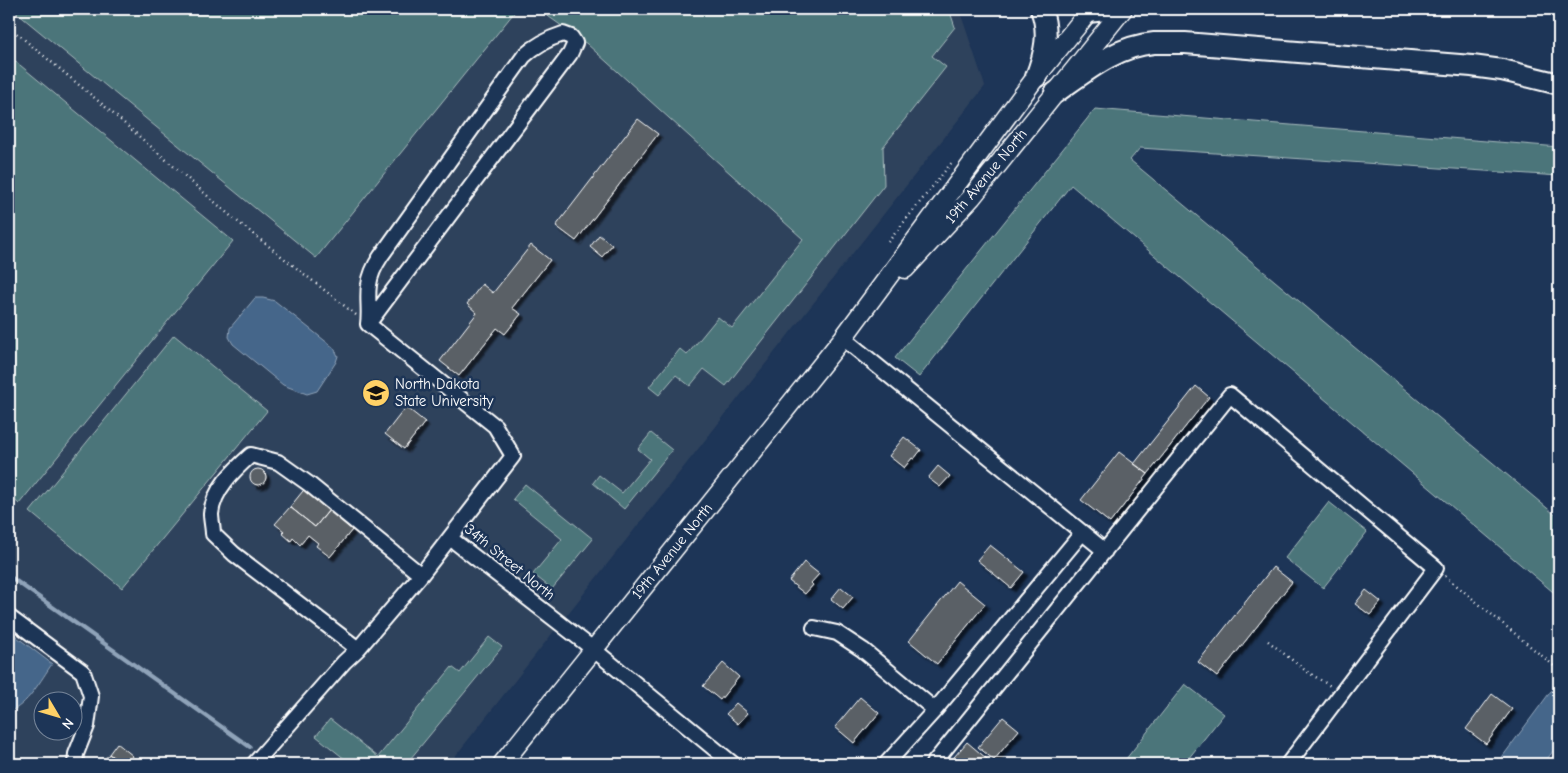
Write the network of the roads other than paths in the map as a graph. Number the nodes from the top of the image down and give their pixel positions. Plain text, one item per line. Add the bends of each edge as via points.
1 (1040, 9) edge
2 (1114, 9) edge
3 (1123, 9) edge
4 (1087, 10) edge
5 (1036, 77) junction
6 (1559, 84) edge
7 (1055, 93) junction
8 (368, 324) junction
9 (842, 338) junction
10 (1082, 533) junction
11 (450, 538) junction
12 (1106, 551) junction
13 (421, 575) junction
14 (9, 617) edge
15 (814, 628) dead end
16 (358, 649) junction
17 (593, 649) junction
18 (935, 710) junction
19 (75, 764) edge
20 (254, 764) edge
21 (502, 764) edge
22 (733, 764) edge
23 (886, 764) edge
24 (933, 764) edge
25 (1288, 764) edge

1 - 5 highway via 1045,20 1046,41
2 - 4 highway
3 - 7 main road, 19th Avenue North
4 - 5 main road, 19th Avenue North
5 - 9 main road, 19th Avenue North
6 - 7 highway via 1472,66 1153,43 1123,50 1096,64
7 - 9 main road, 19th Avenue North via 972,197
8 - 8 street via 369,285 372,270 381,256 524,56 548,38 563,34 571,37 575,44 560,69
8 - 11 street, 34th Street North via 495,426 513,456
9 - 10 street
9 - 17 main road, 19th Avenue North
10 - 12 street
10 - 18 street
11 - 13 street
11 - 17 street, 34th Street North
12 - 24 street
12 - 25 street via 1230,396 1436,568
13 - 16 street
13 - 16 street via 278,462 251,456 234,470 220,489 211,513 213,534 234,554
14 - 19 street via 83,672 91,696 87,726
15 - 18 street via 836,633 863,650
16 - 20 street
17 - 21 main road, 19th Avenue North
17 - 22 street, 34th Street North
18 - 23 street

